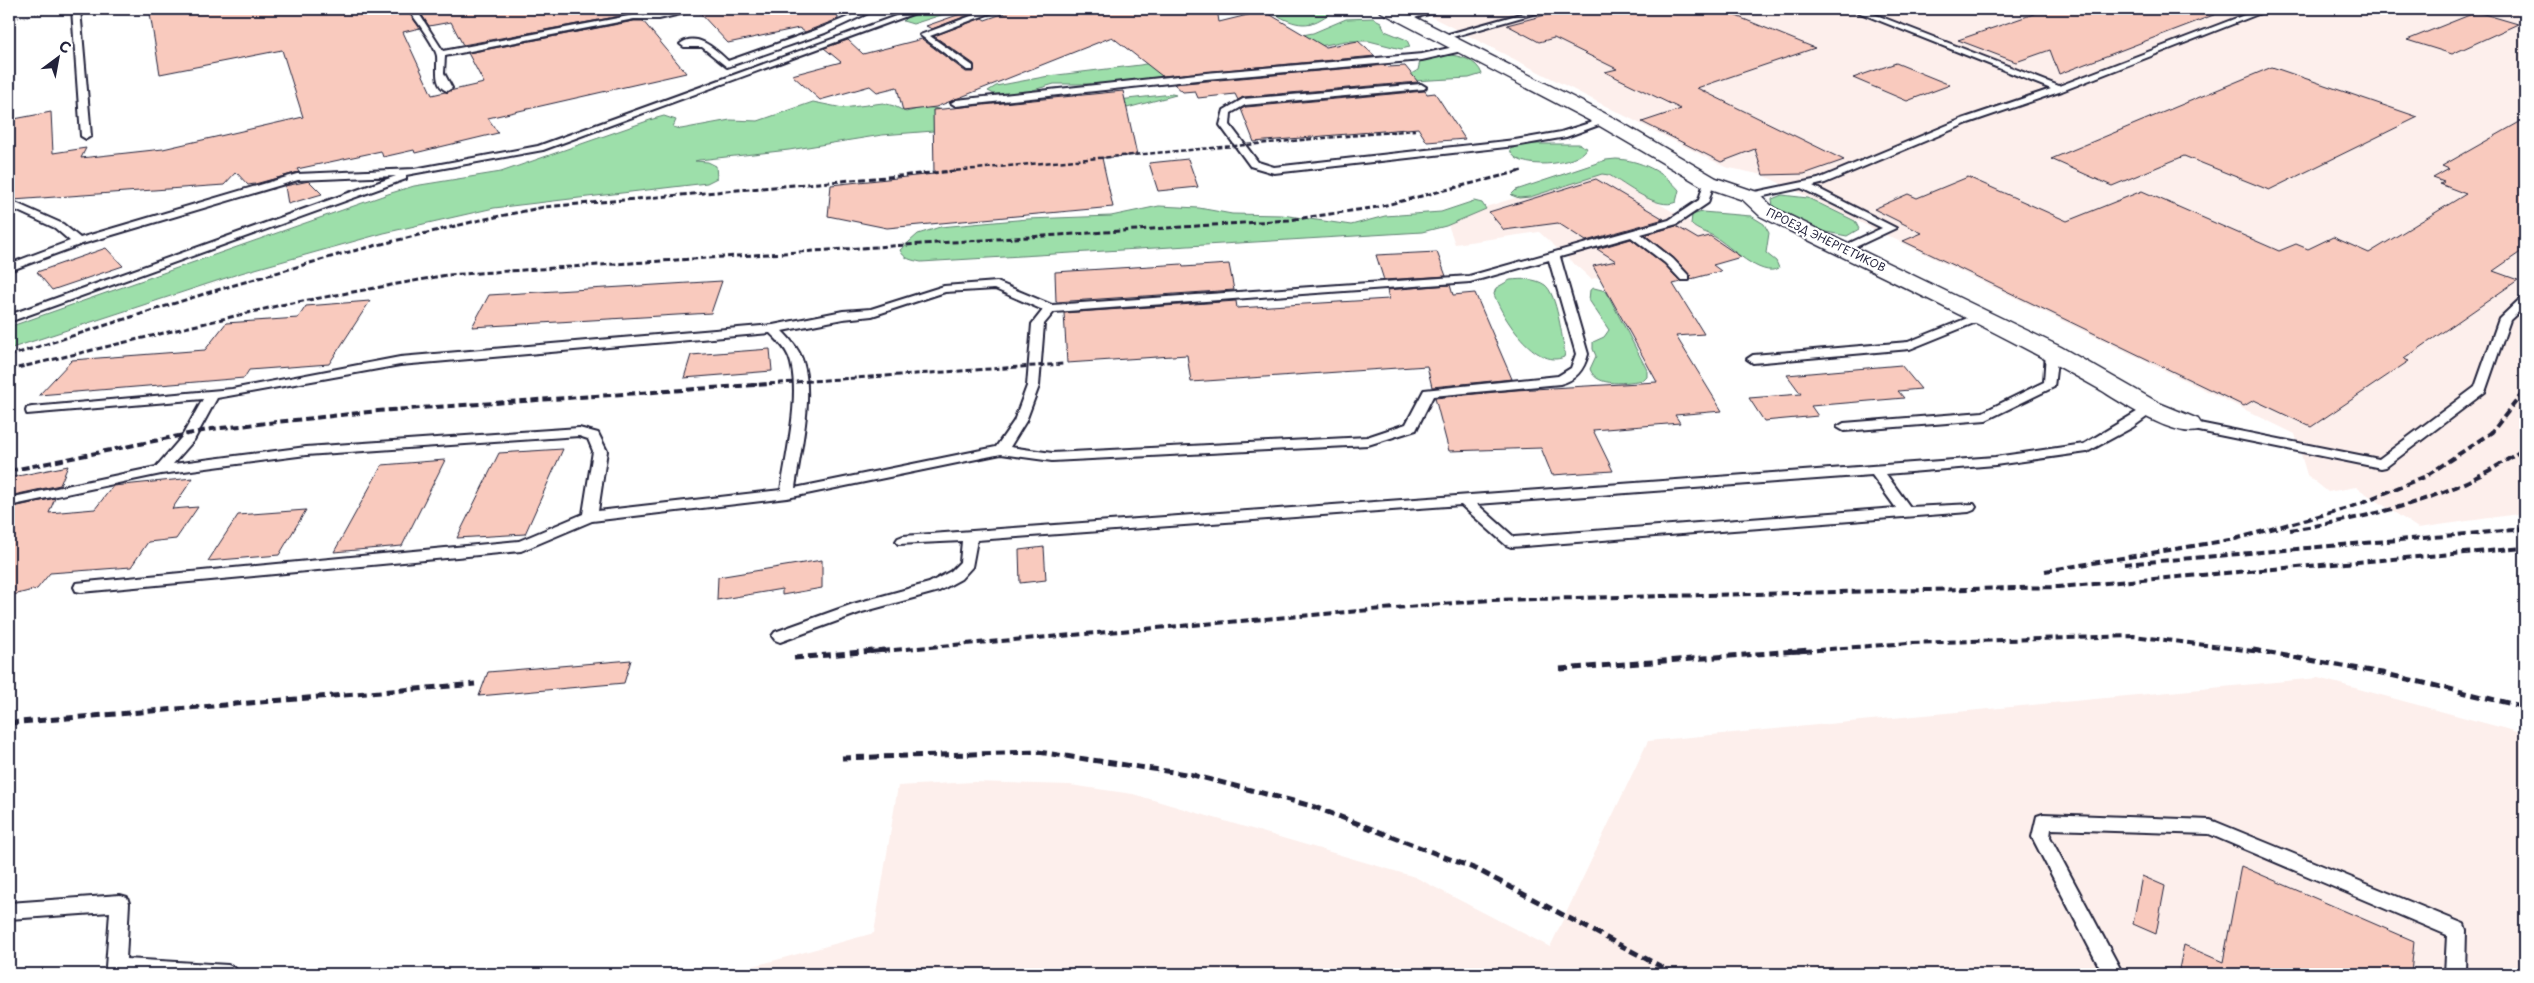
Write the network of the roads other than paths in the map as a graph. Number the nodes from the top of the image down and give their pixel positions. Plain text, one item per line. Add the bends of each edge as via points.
1 (76, 9) edge
2 (412, 9) edge
3 (698, 9) edge
4 (873, 9) edge
5 (922, 9) edge
6 (998, 9) edge
7 (1387, 9) edge
8 (1443, 9) edge
9 (1546, 9) edge
10 (1854, 9) edge
11 (2267, 9) edge
12 (1406, 18) junction
13 (1442, 37) junction
14 (684, 44) dead end
15 (1463, 48) junction
16 (441, 54) junction
17 (970, 68) dead end
18 (1420, 86) dead end
19 (447, 88) dead end
20 (2059, 89) junction
21 (956, 103) dead end
22 (1605, 121) junction
23 (86, 136) dead end
24 (414, 172) junction
25 (1709, 182) junction
26 (1803, 185) junction
27 (1750, 196) junction
28 (9, 203) edge
29 (1634, 234) junction
30 (78, 242) junction
31 (1845, 249) junction
32 (1554, 257) junction
33 (9, 268) edge
34 (1685, 278) dead end
35 (2525, 300) edge
36 (1050, 309) junction
37 (1980, 316) junction
38 (9, 319) edge
39 (772, 329) junction
40 (2052, 352) junction
41 (1753, 359) dead end
42 (212, 395) junction
43 (2150, 408) junction
44 (32, 411) dead end
45 (2189, 425) joint
46 (1844, 426) dead end
47 (1001, 450) junction
48 (161, 470) junction
49 (1876, 470) junction
50 (787, 494) junction
51 (1464, 500) junction
52 (9, 502) edge
53 (1969, 507) dead end
54 (1906, 512) junction
55 (590, 517) junction
56 (970, 536) junction
57 (903, 541) dead end
58 (81, 587) dead end
59 (780, 636) dead end
60 (9, 911) edge
61 (228, 974) edge
62 (2114, 974) edge
63 (2455, 974) edge

1 - 23 lane
2 - 16 lane
3 - 16 lane via 659,17 634,16
4 - 14 lane via 822,31 727,64 704,44
5 - 24 lane via 540,148
6 - 17 lane via 924,35
7 - 12 street, ПРОЕЗД ЭНЕРГЕТИКОВ
8 - 12 lane
9 - 13 lane
10 - 20 lane
11 - 20 lane
12 - 13 street, ПРОЕЗД ЭНЕРГЕТИКОВ
13 - 15 street, ПРОЕЗД ЭНЕРГЕТИКОВ
15 - 21 lane via 1422,58 1206,76
15 - 22 street, ПРОЕЗД ЭНЕРГЕТИКОВ
16 - 19 lane via 440,72
18 - 22 lane via 1243,102 1227,112 1225,125 1254,164 1274,170 1515,143 1563,135
20 - 26 lane via 1965,121 1821,181
22 - 25 street, ПРОЕЗД ЭНЕРГЕТИКОВ
24 - 30 lane via 298,177
24 - 38 lane
25 - 27 street, ПРОЕЗД ЭНЕРГЕТИКОВ
25 - 29 lane via 1704,201 1673,222
26 - 27 lane
26 - 31 lane via 1891,228
27 - 31 street, ПРОЕЗД ЭНЕРГЕТИКОВ via 1767,212
28 - 30 lane via 59,226
29 - 32 lane
29 - 34 lane
30 - 33 lane
31 - 37 street, ПРОЕЗД ЭНЕРГЕТИКОВ
32 - 36 lane via 1470,279
32 - 47 lane via 1582,354 1579,367 1571,376 1560,380 1428,393 1411,427 1368,441 1052,457
35 - 45 lane via 2505,319 2481,389 2380,464
36 - 39 lane via 998,285 944,289 872,312
36 - 47 lane via 1038,324 1033,386 1020,421
37 - 40 street, ПРОЕЗД ЭНЕРГЕТИКОВ
37 - 41 lane via 1910,345
39 - 42 lane via 400,361
39 - 50 lane via 786,341 797,362 800,382
40 - 43 street, ПРОЕЗД ЭНЕРГЕТИКОВ
40 - 46 lane via 2050,384 1986,416
42 - 44 lane
42 - 48 lane via 188,440
43 - 45 street, ПРОЕЗД ЭНЕРГЕТИКОВ
43 - 49 lane via 2086,448 1995,461
47 - 50 lane
48 - 52 lane
48 - 55 lane via 306,451 578,432 593,436 600,451
49 - 51 lane
49 - 54 lane
50 - 55 lane
51 - 54 lane via 1511,542
51 - 56 lane
53 - 54 lane
55 - 58 lane via 520,546
56 - 57 lane
56 - 59 lane via 967,563 956,575 934,587 858,608
60 - 61 lane via 120,903 116,967
62 - 63 lane via 2041,837 2043,821 2210,827 2456,930

